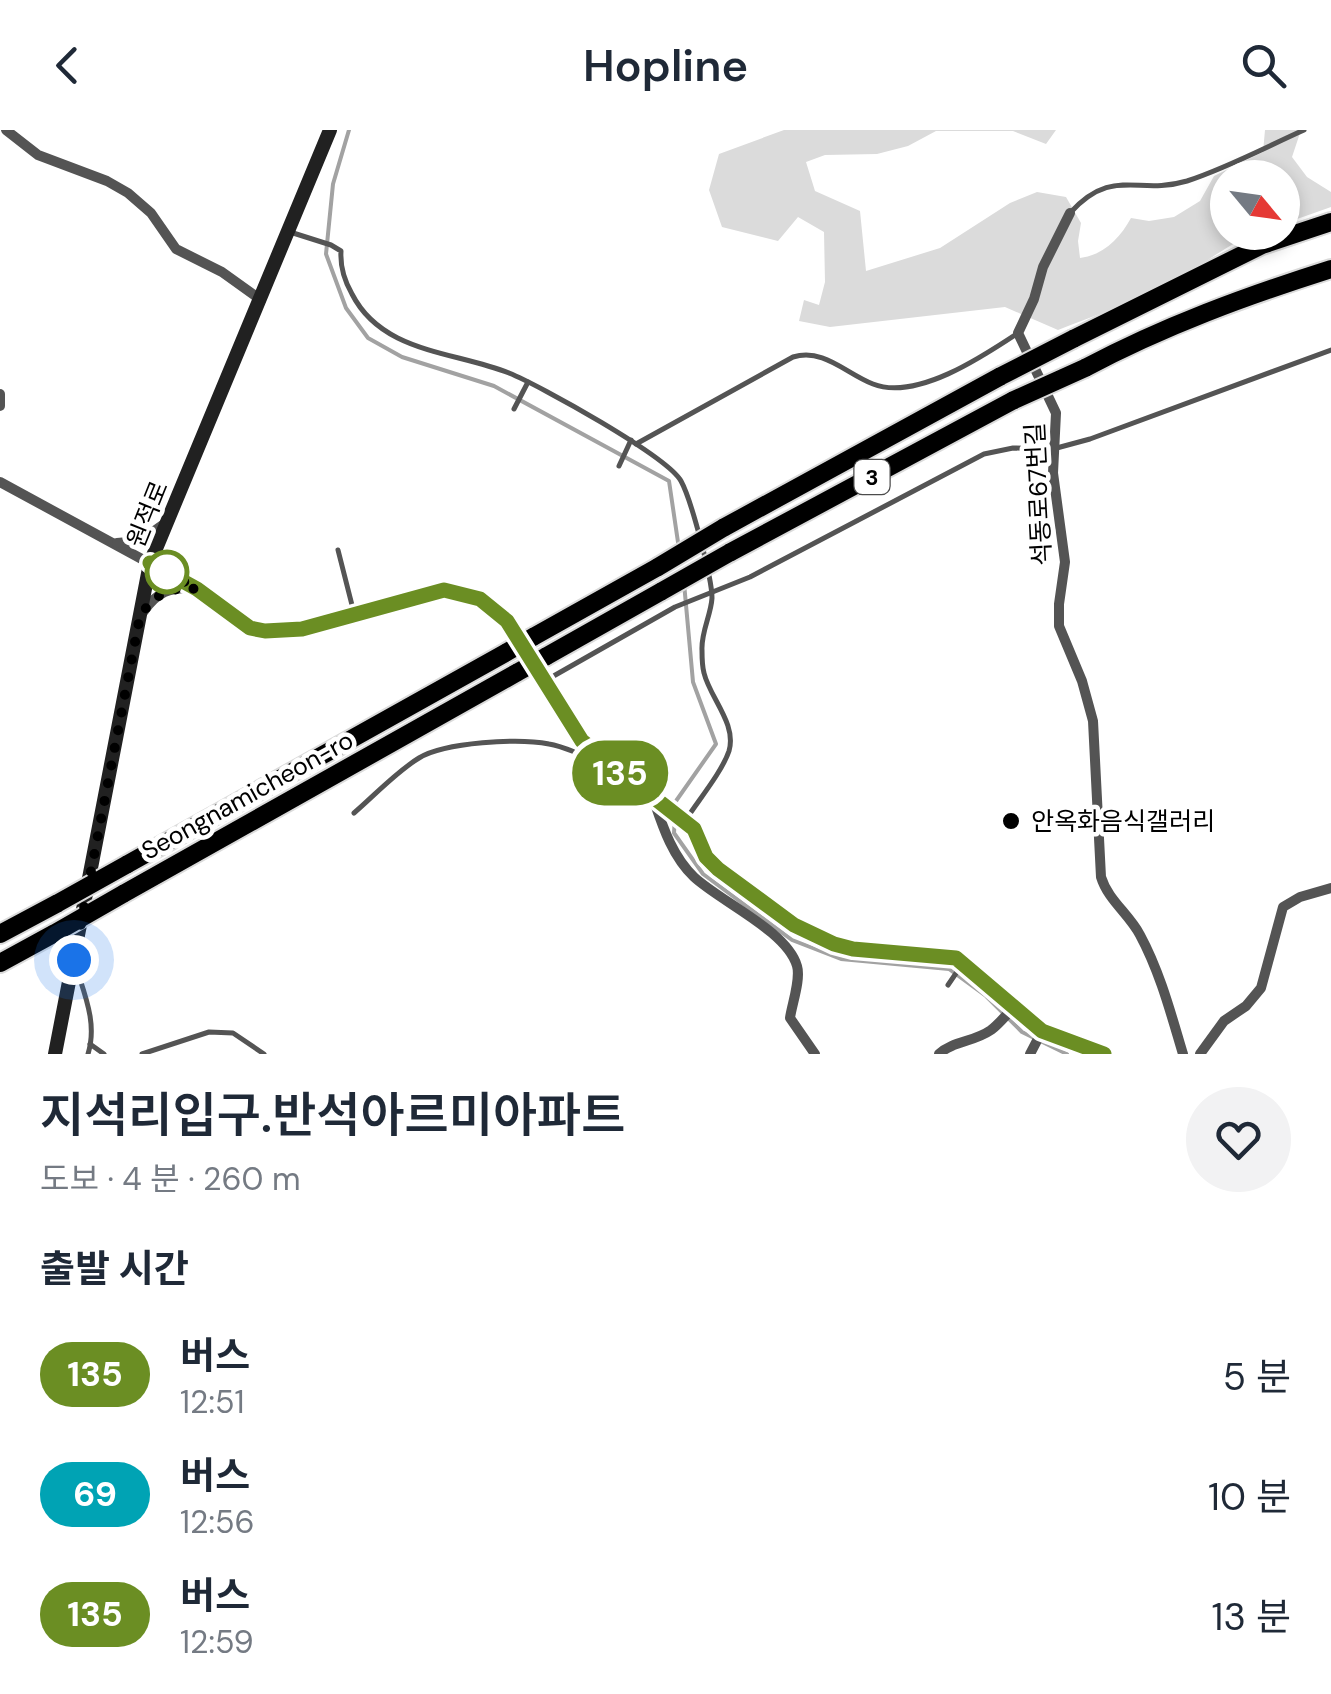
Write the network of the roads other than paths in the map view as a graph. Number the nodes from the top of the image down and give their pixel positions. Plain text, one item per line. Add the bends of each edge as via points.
1 (6, 130) edge
2 (330, 130) edge
3 (1304, 130) edge
4 (1070, 212) joint
5 (1331, 222) edge
6 (290, 232) junction
7 (1331, 270) edge
8 (261, 300) junction
9 (1018, 333) junction
10 (1331, 350) edge
11 (526, 385) junction
12 (0, 394) edge
13 (0, 406) edge
14 (515, 407) dead end
15 (632, 444) junction
16 (1054, 449) junction
17 (620, 463) dead end
18 (0, 482) edge
19 (168, 520) junction
20 (106, 542) junction
21 (338, 550) dead end
22 (150, 563) junction
23 (197, 589) junction
24 (707, 597) junction
25 (354, 612) junction
26 (140, 616) junction
27 (543, 682) junction
28 (604, 760) junction
29 (652, 795) junction
30 (354, 813) dead end
31 (683, 820) junction
32 (1331, 888) edge
33 (0, 934) edge
34 (74, 960) junction
35 (0, 963) edge
36 (962, 966) junction
37 (951, 982) dead end
38 (1013, 1008) junction
39 (1037, 1042) edge
40 (90, 1044) junction
41 (54, 1054) edge
42 (88, 1054) edge
43 (104, 1054) edge
44 (142, 1054) edge
45 (264, 1054) edge
46 (815, 1054) edge
47 (939, 1054) edge
48 (1104, 1054) edge
49 (1182, 1054) edge
50 (1200, 1054) edge

1 - 8 street via 38,155 128,193 176,250
2 - 6 street, 원적로
3 - 4 lane via 1168,186 1111,184
4 - 9 street
5 - 33 highway, Seongnamicheon-ro / 3, bridge via 1262,245 1001,376
6 - 8 street, 원적로
6 - 11 lane via 340,251 363,314 385,332
7 - 35 highway, Seongnamicheon-ro / 3, bridge via 1238,299 1014,400
8 - 19 street, 원적로
9 - 15 lane via 924,384 902,389 876,386 820,355 793,357
9 - 16 street, 석동로67번길 via 1056,413
10 - 16 lane
11 - 14 lane
11 - 15 lane
12 - 13 street
15 - 17 lane
15 - 24 lane via 680,478
16 - 24 lane via 984,454
16 - 49 street, 석동로67번길 via 1065,562 1059,626 1093,721 1101,877 1140,935
18 - 20 street
19 - 20 street via 140,541
19 - 22 street, 원적로
20 - 22 street
21 - 25 lane
22 - 23 street
22 - 26 street, 원적로
23 - 25 street via 250,628 265,631 302,629
23 - 26 street via 166,590
24 - 27 lane via 675,607
24 - 31 lane via 704,672 730,740
25 - 27 street via 444,590 480,599 507,621
26 - 34 street, 원적로
27 - 28 street via 582,741
28 - 29 street
28 - 30 lane via 520,740 437,750
29 - 31 street
29 - 46 street via 674,853 693,876 790,949 799,970 790,1018
31 - 36 street via 718,869 794,925 853,949 946,955
32 - 50 street via 1282,907 1261,988
34 - 40 lane via 90,1010
34 - 41 street, 원적로
36 - 37 lane
36 - 38 street
38 - 39 street
38 - 47 street via 992,1030
39 - 48 street
40 - 42 lane
40 - 43 lane
44 - 45 lane via 209,1032 233,1033

